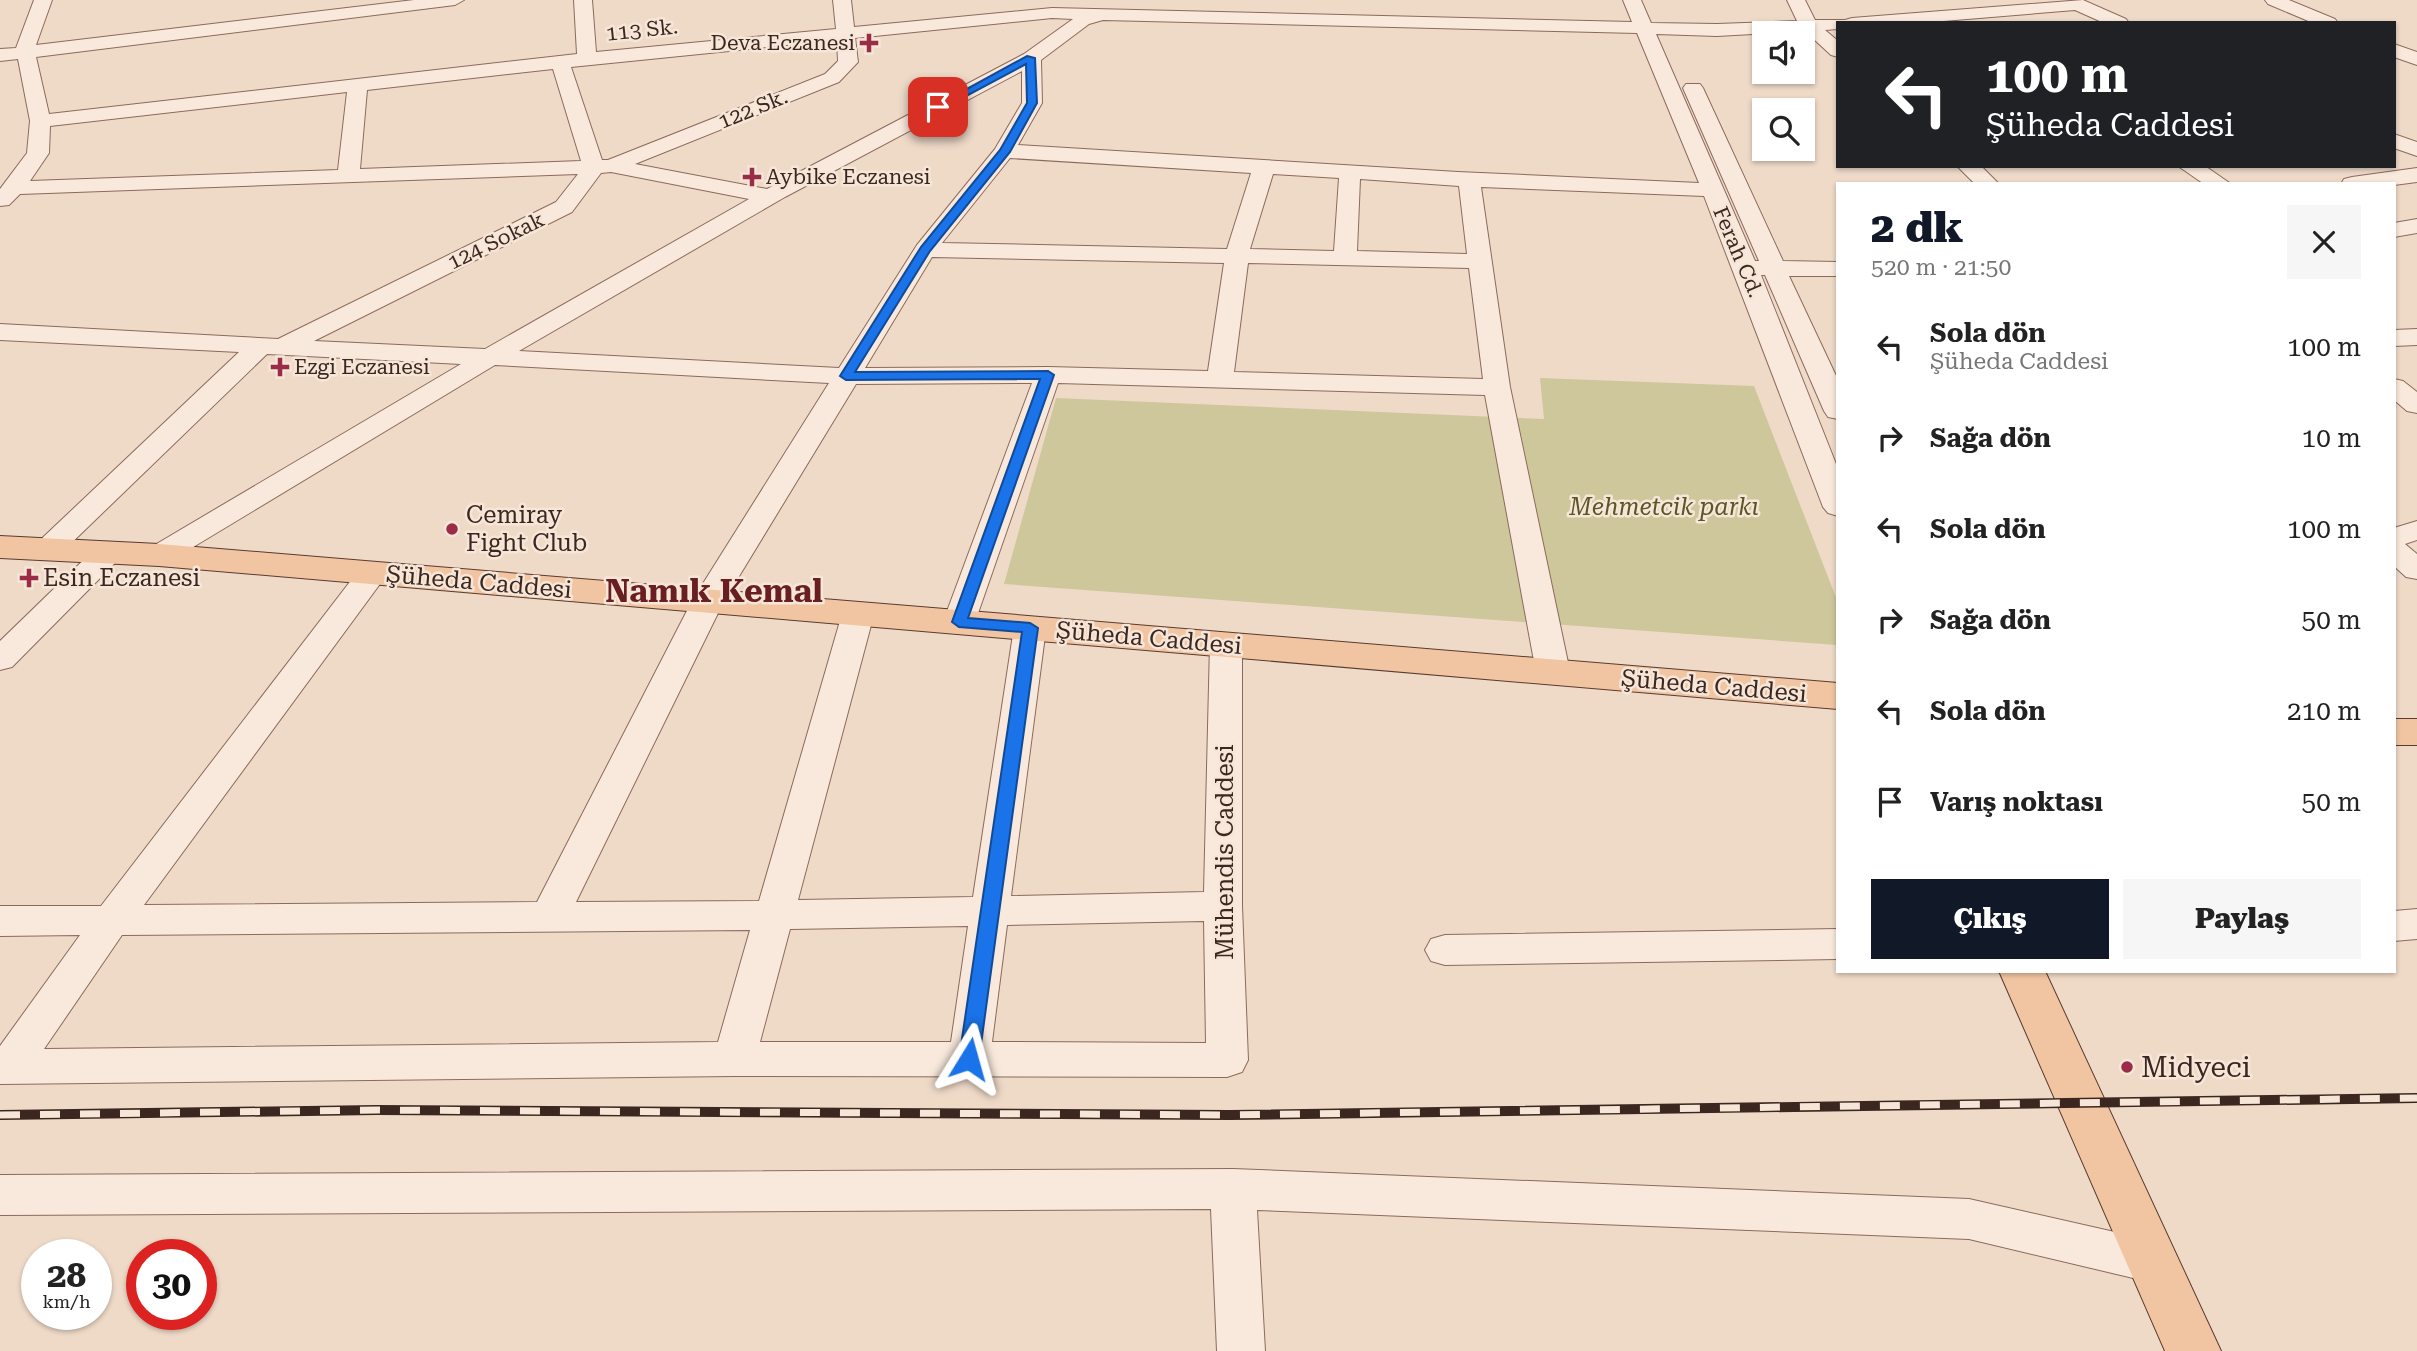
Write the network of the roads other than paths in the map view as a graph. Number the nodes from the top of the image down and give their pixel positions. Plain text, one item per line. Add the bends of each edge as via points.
1 (44, 0) edge
2 (455, 0) edge
3 (583, 0) edge
4 (842, 0) edge
5 (1308, 0) edge
6 (1470, 0) edge
7 (1632, 0) edge
8 (1655, 0) edge
9 (1796, 0) edge
10 (2274, 0) edge
11 (2072, 2) edge
12 (1114, 6) edge
13 (1308, 20) junction
14 (1914, 20) edge
15 (1807, 21) edge
16 (1893, 21) edge
17 (2115, 21) edge
18 (2324, 21) edge
19 (1475, 24) junction
20 (1836, 24) edge
21 (1815, 27) edge
22 (1752, 28) edge
23 (1656, 29) junction
24 (1815, 31) edge
25 (847, 32) junction
26 (1836, 49) edge
27 (2396, 51) edge
28 (26, 52) junction
29 (0, 55) edge
30 (1031, 58) junction
31 (2416, 58) edge
32 (587, 59) junction
33 (561, 62) junction
34 (358, 84) junction
35 (40, 121) junction
36 (2398, 130) edge
37 (2417, 150) edge
38 (1004, 152) junction
39 (602, 167) junction
40 (1264, 167) junction
41 (1970, 168) edge
42 (2192, 168) edge
43 (1350, 171) junction
44 (2417, 175) edge
45 (348, 177) junction
46 (1469, 180) junction
47 (1986, 182) edge
48 (2217, 182) edge
49 (2366, 182) edge
50 (1711, 190) junction
51 (7, 194) edge
52 (769, 196) junction
53 (2417, 226) edge
54 (2396, 230) edge
55 (925, 250) junction
56 (1237, 254) junction
57 (1345, 258) junction
58 (1480, 261) junction
59 (1746, 268) junction
60 (1775, 268) junction
61 (1836, 268) edge
62 (0, 332) edge
63 (2417, 337) edge
64 (2396, 338) edge
65 (273, 345) junction
66 (492, 356) junction
67 (1826, 360) edge
68 (1782, 361) junction
69 (1048, 375) junction
70 (846, 376) junction
71 (1220, 380) junction
72 (1497, 387) junction
73 (2396, 389) edge
74 (1836, 402) edge
75 (2417, 405) edge
76 (1836, 502) edge
77 (2417, 530) edge
78 (2396, 537) edge
79 (0, 547) edge
80 (48, 549) junction
81 (109, 552) junction
82 (2396, 552) edge
83 (159, 555) junction
84 (2417, 570) edge
85 (373, 573) junction
86 (708, 601) junction
87 (858, 614) junction
88 (959, 622) junction
89 (1030, 628) junction
90 (1226, 644) junction
91 (0, 660) edge
92 (1553, 672) junction
93 (1836, 696) edge
94 (2396, 705) edge
95 (2417, 705) edge
96 (2396, 732) edge
97 (2417, 732) edge
98 (1223, 906) junction
99 (991, 911) junction
100 (773, 915) junction
101 (549, 917) junction
102 (113, 918) junction
103 (0, 921) edge
104 (2417, 924) edge
105 (2396, 926) edge
106 (1836, 944) edge
107 (1445, 950) dead end
108 (2023, 973) edge
109 (734, 1059) junction
110 (969, 1059) junction
111 (5, 1067) edge
112 (1233, 1189) junction
113 (0, 1195) edge
114 (2150, 1261) junction
115 (1241, 1351) edge
116 (2193, 1351) edge

1 - 28 street
2 - 28 street
3 - 32 street
4 - 25 street, 122 Sk.
5 - 13 street
6 - 19 street
7 - 23 street, Ferah Cd.
8 - 23 street, Ferah Cd.
9 - 15 street
10 - 18 street
11 - 14 street
11 - 17 street
12 - 13 street, 113 Sk.
12 - 25 street, 113 Sk.
12 - 30 street via 1083,20
13 - 19 street, 113 Sk.
14 - 16 street
19 - 23 street, 113 Sk.
20 - 21 street, 113 Sk.
22 - 23 street, 113 Sk.
23 - 50 street, Ferah Cd.
23 - 60 street, Ferah Cd.
24 - 26 street
25 - 32 street, 113 Sk.
25 - 39 street, 122 Sk. via 848,62 832,78
27 - 31 street
28 - 29 street
28 - 35 street
30 - 38 street via 1032,103
30 - 52 street
32 - 33 street, 113 Sk.
33 - 34 street, 113 Sk.
33 - 39 street
34 - 35 street, 113 Sk.
34 - 45 street
35 - 51 street via 38,153
36 - 37 street
38 - 40 street
38 - 55 street
39 - 45 street
39 - 52 street
39 - 65 street, 124 Sokak via 564,207
40 - 43 street
40 - 56 street
41 - 47 street
42 - 48 street
43 - 46 street
43 - 57 street
44 - 49 street
45 - 51 street
46 - 50 street
46 - 58 street
50 - 59 street, Ferah Cd.
52 - 66 street
53 - 54 street
55 - 56 street
55 - 70 street
56 - 57 street
56 - 71 street
57 - 58 street
58 - 72 street
59 - 60 street
59 - 68 street, Ferah Cd.
60 - 61 street
60 - 67 street, Ferah Cd.
62 - 65 street
63 - 64 street
65 - 66 street
65 - 80 street
66 - 70 street
66 - 83 street
67 - 68 street
67 - 74 street, Ferah Cd.
68 - 76 street, Ferah Cd.
69 - 70 street
69 - 71 street
69 - 88 street
70 - 86 street
71 - 72 street
72 - 92 street
73 - 75 street
77 - 78 street
79 - 80 main road, Şüheda Caddesi
80 - 81 main road, Şüheda Caddesi
81 - 83 main road, Şüheda Caddesi
81 - 91 street
82 - 84 street
83 - 85 main road, Şüheda Caddesi
85 - 86 main road, Şüheda Caddesi
85 - 102 street
86 - 87 main road, Şüheda Caddesi
86 - 101 street
87 - 88 main road, Şüheda Caddesi
87 - 100 street
88 - 89 main road, Şüheda Caddesi
89 - 90 main road, Şüheda Caddesi
89 - 99 street
90 - 92 main road, Şüheda Caddesi
90 - 98 street, Mühendis Caddesi
92 - 93 main road, Şüheda Caddesi
94 - 95 main road
96 - 97 main road
98 - 99 street
98 - 110 street, Mühendis Caddesi via 1227,1060
99 - 100 street
99 - 110 street
100 - 101 street
100 - 109 street
101 - 102 street
102 - 103 street
102 - 111 street
104 - 105 street
106 - 107 street
108 - 114 main road
109 - 110 street
109 - 111 street
112 - 113 street
112 - 114 street via 1969,1219
112 - 115 street
114 - 116 main road

